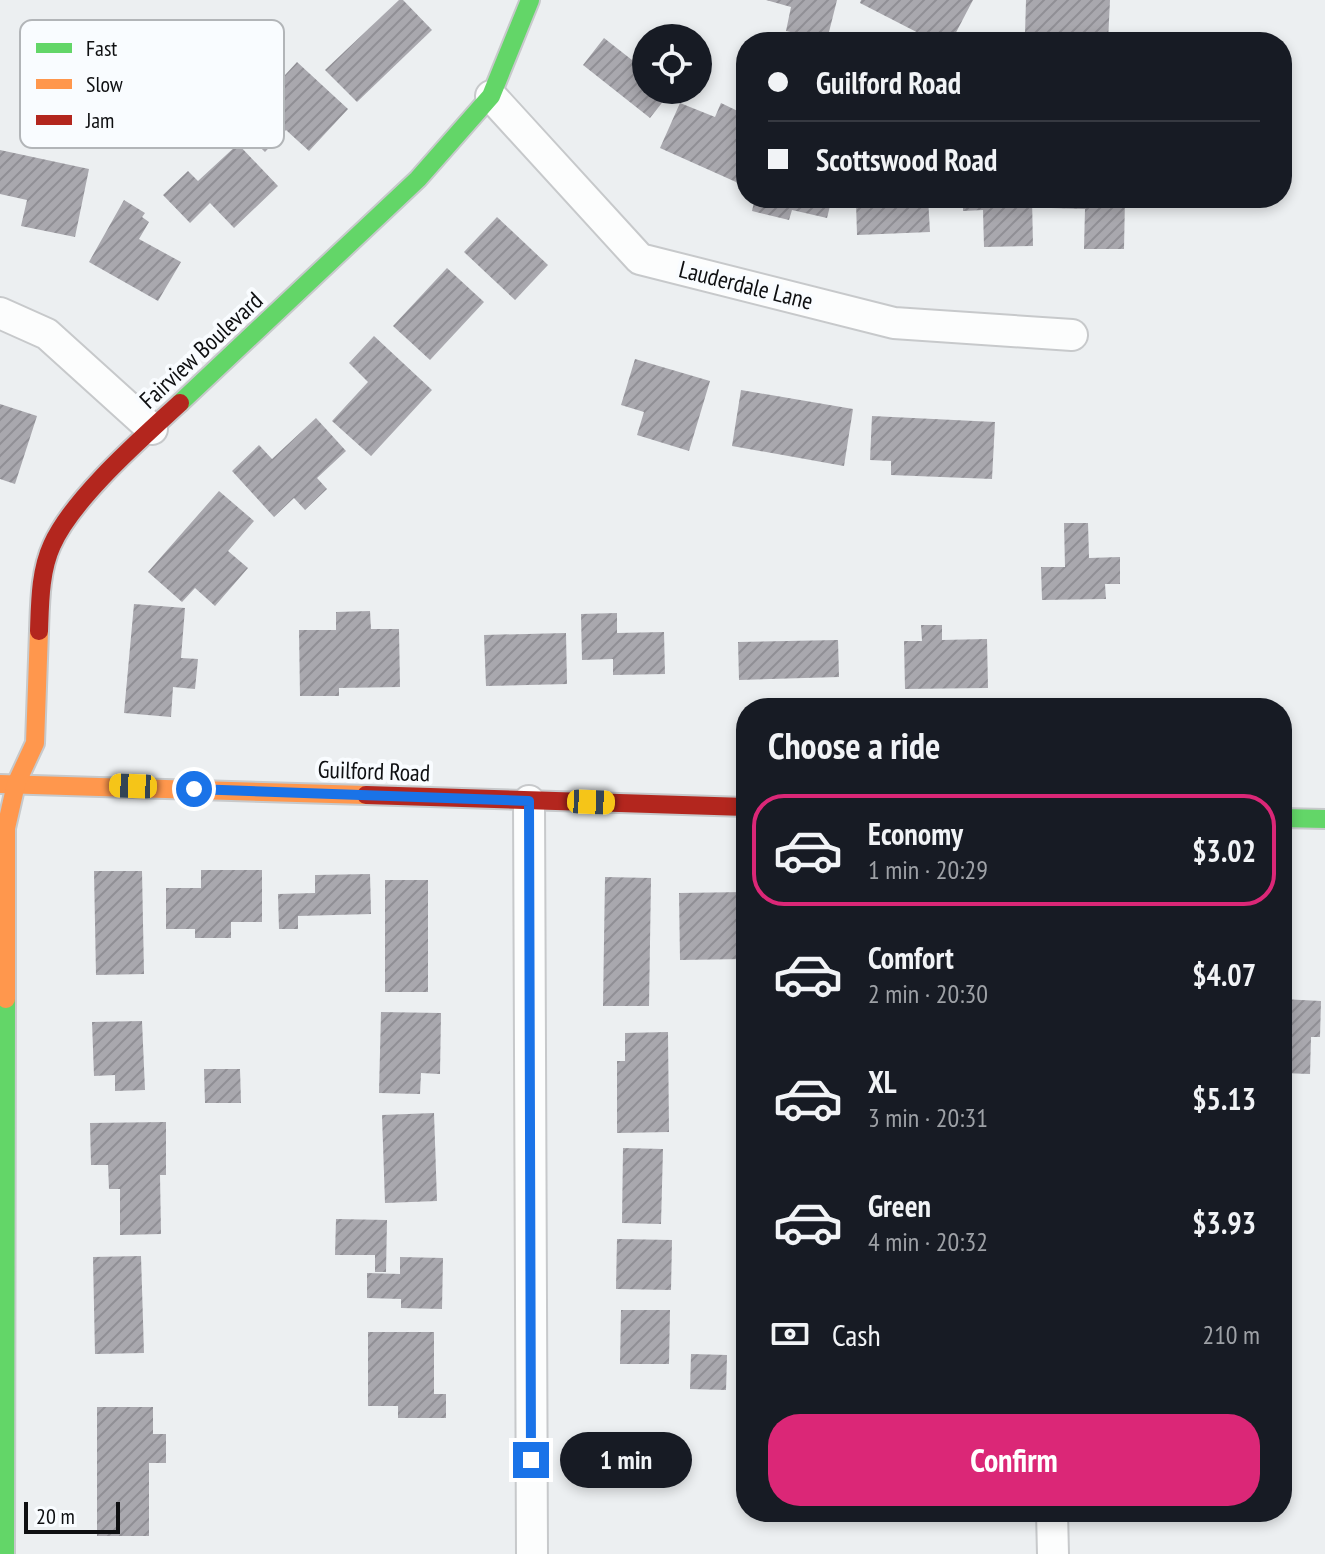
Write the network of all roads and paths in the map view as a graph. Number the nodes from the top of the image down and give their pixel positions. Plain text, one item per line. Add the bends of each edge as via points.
1 (530, 0) edge
2 (491, 96) junction
3 (0, 313) edge
4 (1072, 335) dead end
5 (152, 429) junction
6 (8, 784) edge
7 (529, 801) junction
8 (736, 807) edge
9 (1292, 818) edge
10 (1325, 819) edge
11 (3, 1453) edge
12 (1052, 1522) edge
13 (5, 1554) edge
14 (532, 1554) edge
15 (1053, 1554) edge

1 - 2 street, Fairview Boulevard
2 - 4 street, Lauderdale Lane via 640,259 894,323
2 - 5 street, Fairview Boulevard via 418,179
3 - 5 street via 47,334
5 - 6 street, Fairview Boulevard via 76,506 51,546 41,588 35,743
6 - 7 street, Guilford Road
6 - 11 street, Fairview Boulevard
7 - 8 street, Guilford Road
7 - 14 street
9 - 10 street
11 - 13 street, Fairview Boulevard
12 - 15 street

